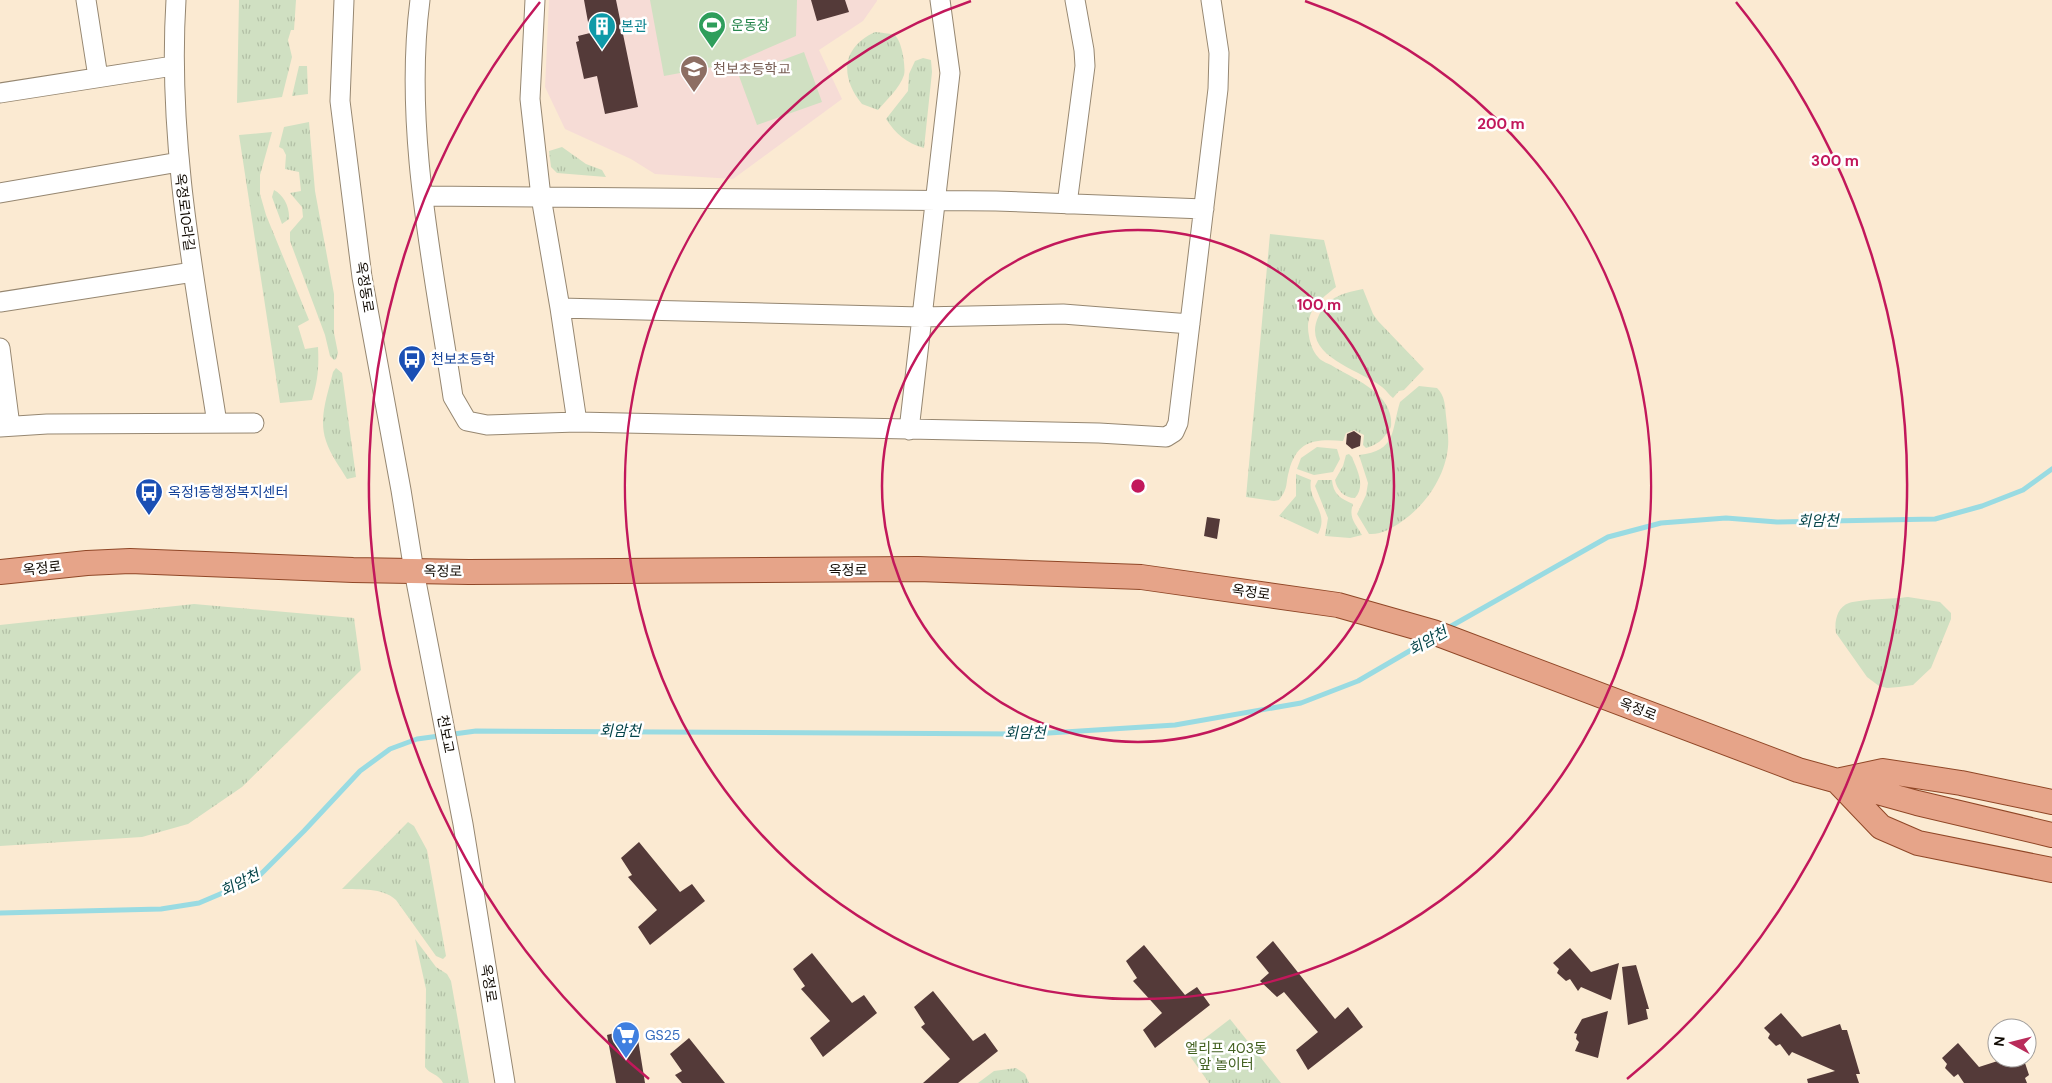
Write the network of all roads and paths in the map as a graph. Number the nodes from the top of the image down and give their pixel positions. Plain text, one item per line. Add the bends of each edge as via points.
1 (86, 0) edge
2 (176, 0) edge
3 (344, 0) edge
4 (420, 0) edge
5 (535, 0) edge
6 (940, 0) edge
7 (1075, 0) edge
8 (1211, 0) edge
9 (174, 66) junction
10 (98, 77) junction
11 (0, 94) edge
12 (179, 162) junction
13 (0, 193) edge
14 (423, 196) junction
15 (541, 197) junction
16 (934, 200) junction
17 (1067, 204) junction
18 (1204, 209) junction
19 (193, 272) junction
20 (0, 302) edge
21 (560, 308) junction
22 (921, 317) junction
23 (1190, 324) junction
24 (0, 348) edge
25 (577, 422) junction
26 (217, 423) junction
27 (254, 423) dead end
28 (5, 426) edge
29 (909, 430) junction
30 (414, 571) junction
31 (0, 572) edge
32 (428, 644) joint
33 (1837, 781) junction
34 (2052, 802) edge
35 (463, 824) joint
36 (2052, 835) edge
37 (2052, 870) edge
38 (505, 1083) edge

1 - 10 street
2 - 9 street, 옥정로10라길
3 - 30 street, 옥정동로 via 340,101 362,277
4 - 14 street via 415,67
5 - 15 street via 530,88
6 - 16 street via 950,73
7 - 17 street via 1084,66
8 - 18 street via 1219,53 1218,90
9 - 10 street
9 - 12 street, 옥정로10라길
10 - 11 street
12 - 13 street
12 - 19 street, 옥정로10라길
14 - 15 street
14 - 25 street via 452,397 467,421 487,425
15 - 16 street
15 - 21 street
16 - 17 street
16 - 22 street
17 - 18 street
18 - 23 street
19 - 20 street
19 - 26 street, 옥정로10라길
21 - 22 street
21 - 25 street
22 - 23 street via 1063,314
22 - 29 street
23 - 29 street via 1178,423 1174,432 1166,437
24 - 28 street
25 - 29 street
26 - 27 street
26 - 28 street
30 - 31 main road, 옥정로 via 130,561
30 - 32 street, 옥정로
30 - 33 main road, 옥정로 via 918,569 1141,577 1338,605 1433,632 1798,770
32 - 35 street, 천보교
33 - 34 main road via 1883,771
33 - 36 main road, 옥정로 via 1917,804
33 - 37 main road via 1881,827 1918,843
35 - 38 street, 옥정로

